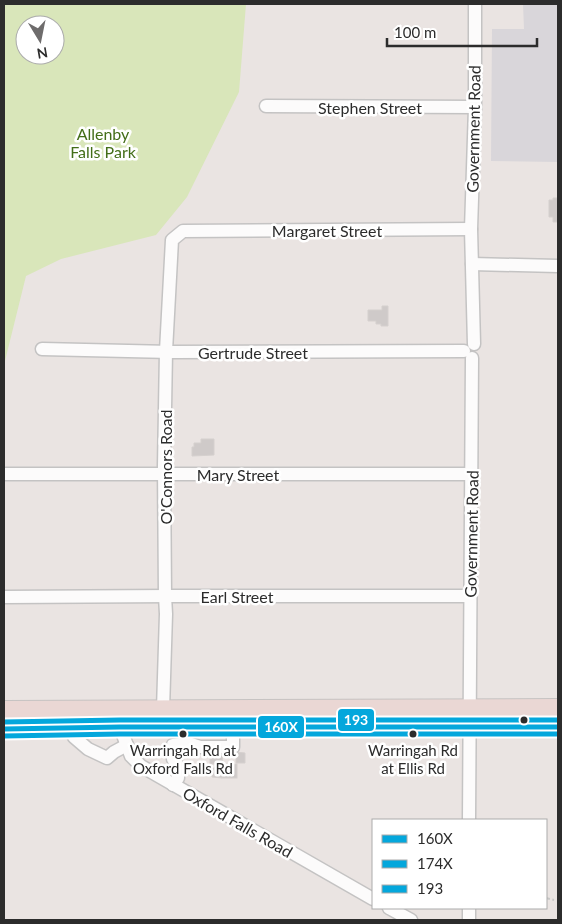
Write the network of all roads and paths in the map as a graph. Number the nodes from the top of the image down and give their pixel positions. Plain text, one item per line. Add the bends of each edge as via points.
1 (475, 4) edge
2 (266, 106) dead end
3 (474, 107) junction
4 (471, 229) junction
5 (183, 231) joint
6 (472, 264) junction
7 (558, 266) edge
8 (42, 349) dead end
9 (166, 351) junction
10 (470, 351) junction
11 (4, 474) edge
12 (164, 474) junction
13 (472, 474) junction
14 (165, 596) junction
15 (470, 596) junction
16 (4, 597) edge
17 (558, 708) edge
18 (164, 709) junction
19 (469, 709) junction
20 (4, 710) edge
21 (199, 727) junction
22 (233, 727) junction
23 (470, 727) junction
24 (558, 727) edge
25 (72, 728) junction
26 (120, 728) junction
27 (4, 729) edge
28 (127, 746) junction
29 (200, 747) junction
30 (173, 785) junction
31 (469, 819) edge
32 (372, 898) edge
33 (547, 898) edge
34 (554, 900) dead end
35 (391, 909) edge
36 (411, 920) edge

1 - 3 street, Government Road
2 - 3 street, Stephen Street
3 - 4 street, Government Road
4 - 5 street, Margaret Street
4 - 6 street, Government Road
5 - 9 street, O'Connors Road via 172,240
6 - 7 street
6 - 10 street, Government Road
8 - 9 street, Gertrude Street
9 - 10 street, Gertrude Street
9 - 12 street, O'Connors Road
10 - 13 street, Government Road
11 - 12 street, Mary Street
12 - 13 street, Mary Street
12 - 14 street, O'Connors Road
13 - 15 street, Government Road
14 - 15 street, Earl Street
14 - 16 street, Earl Street
14 - 18 street, O'Connors Road
15 - 19 street, Government Road
17 - 19 highway
18 - 19 highway
18 - 20 highway
19 - 23 street, Government Road
21 - 22 highway
21 - 26 highway
21 - 29 street
22 - 23 highway
22 - 29 street via 232,747
23 - 24 highway
23 - 31 street, Government Road
25 - 26 highway
25 - 27 highway
25 - 28 street via 74,737 88,749 107,758
26 - 28 street, Oxford Falls Road
28 - 30 street, Oxford Falls Road via 141,766
29 - 30 street via 188,743 173,745 173,759 178,766 178,778
30 - 32 street, Oxford Falls Road
33 - 34 path
35 - 36 street

